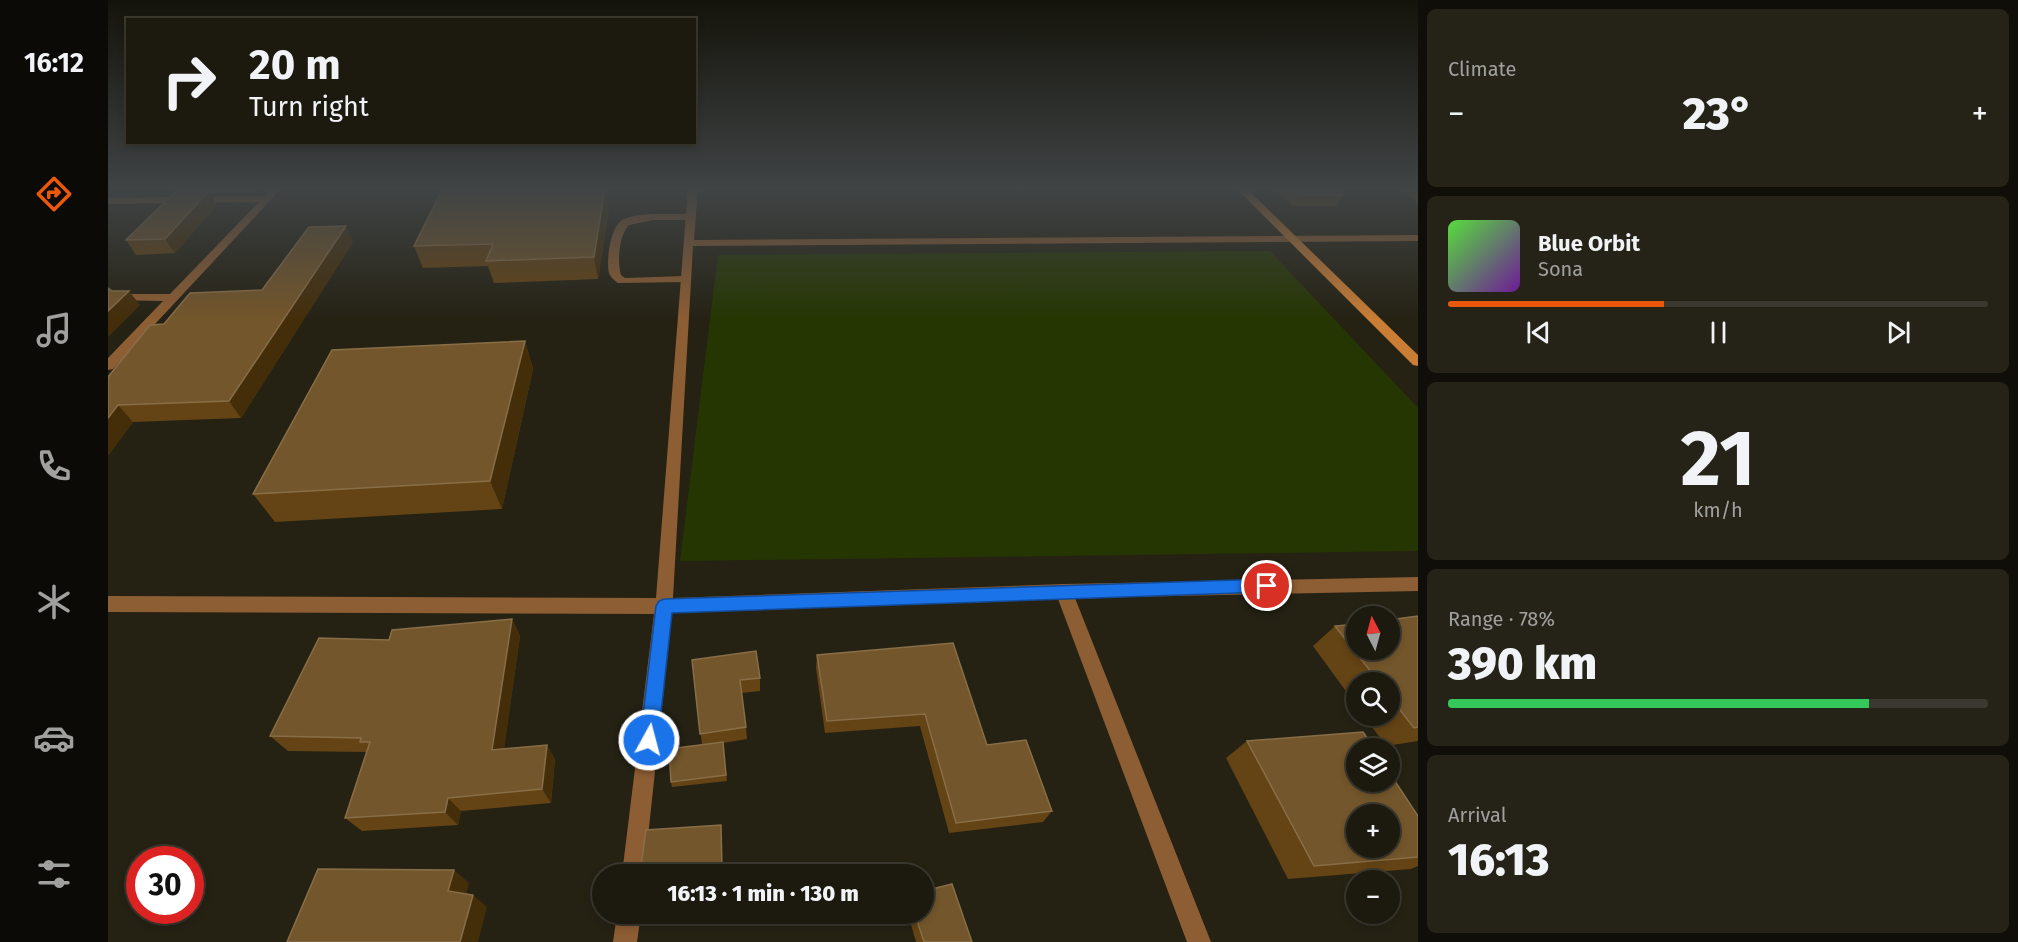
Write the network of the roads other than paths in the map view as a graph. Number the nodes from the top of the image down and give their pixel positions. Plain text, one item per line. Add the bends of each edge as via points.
1 (237, 232) edge
2 (619, 232) edge
3 (689, 232) edge
4 (1285, 232) edge
5 (1418, 238) edge
6 (1292, 239) junction
7 (688, 243) junction
8 (685, 279) junction
9 (108, 297) edge
10 (175, 297) junction
11 (1418, 362) edge
12 (108, 366) edge
13 (1418, 584) edge
14 (1064, 591) junction
15 (108, 604) edge
16 (664, 606) junction
17 (634, 864) edge
18 (628, 924) edge
19 (625, 942) edge
20 (1199, 942) edge

1 - 10 street
2 - 8 street via 616,276 622,280
3 - 7 street
4 - 6 main road
5 - 6 street
6 - 7 street
6 - 11 main road
7 - 8 street
8 - 16 street
9 - 10 street
10 - 12 street
13 - 14 street
14 - 16 street
14 - 20 street
15 - 16 street
16 - 17 street
18 - 19 street

